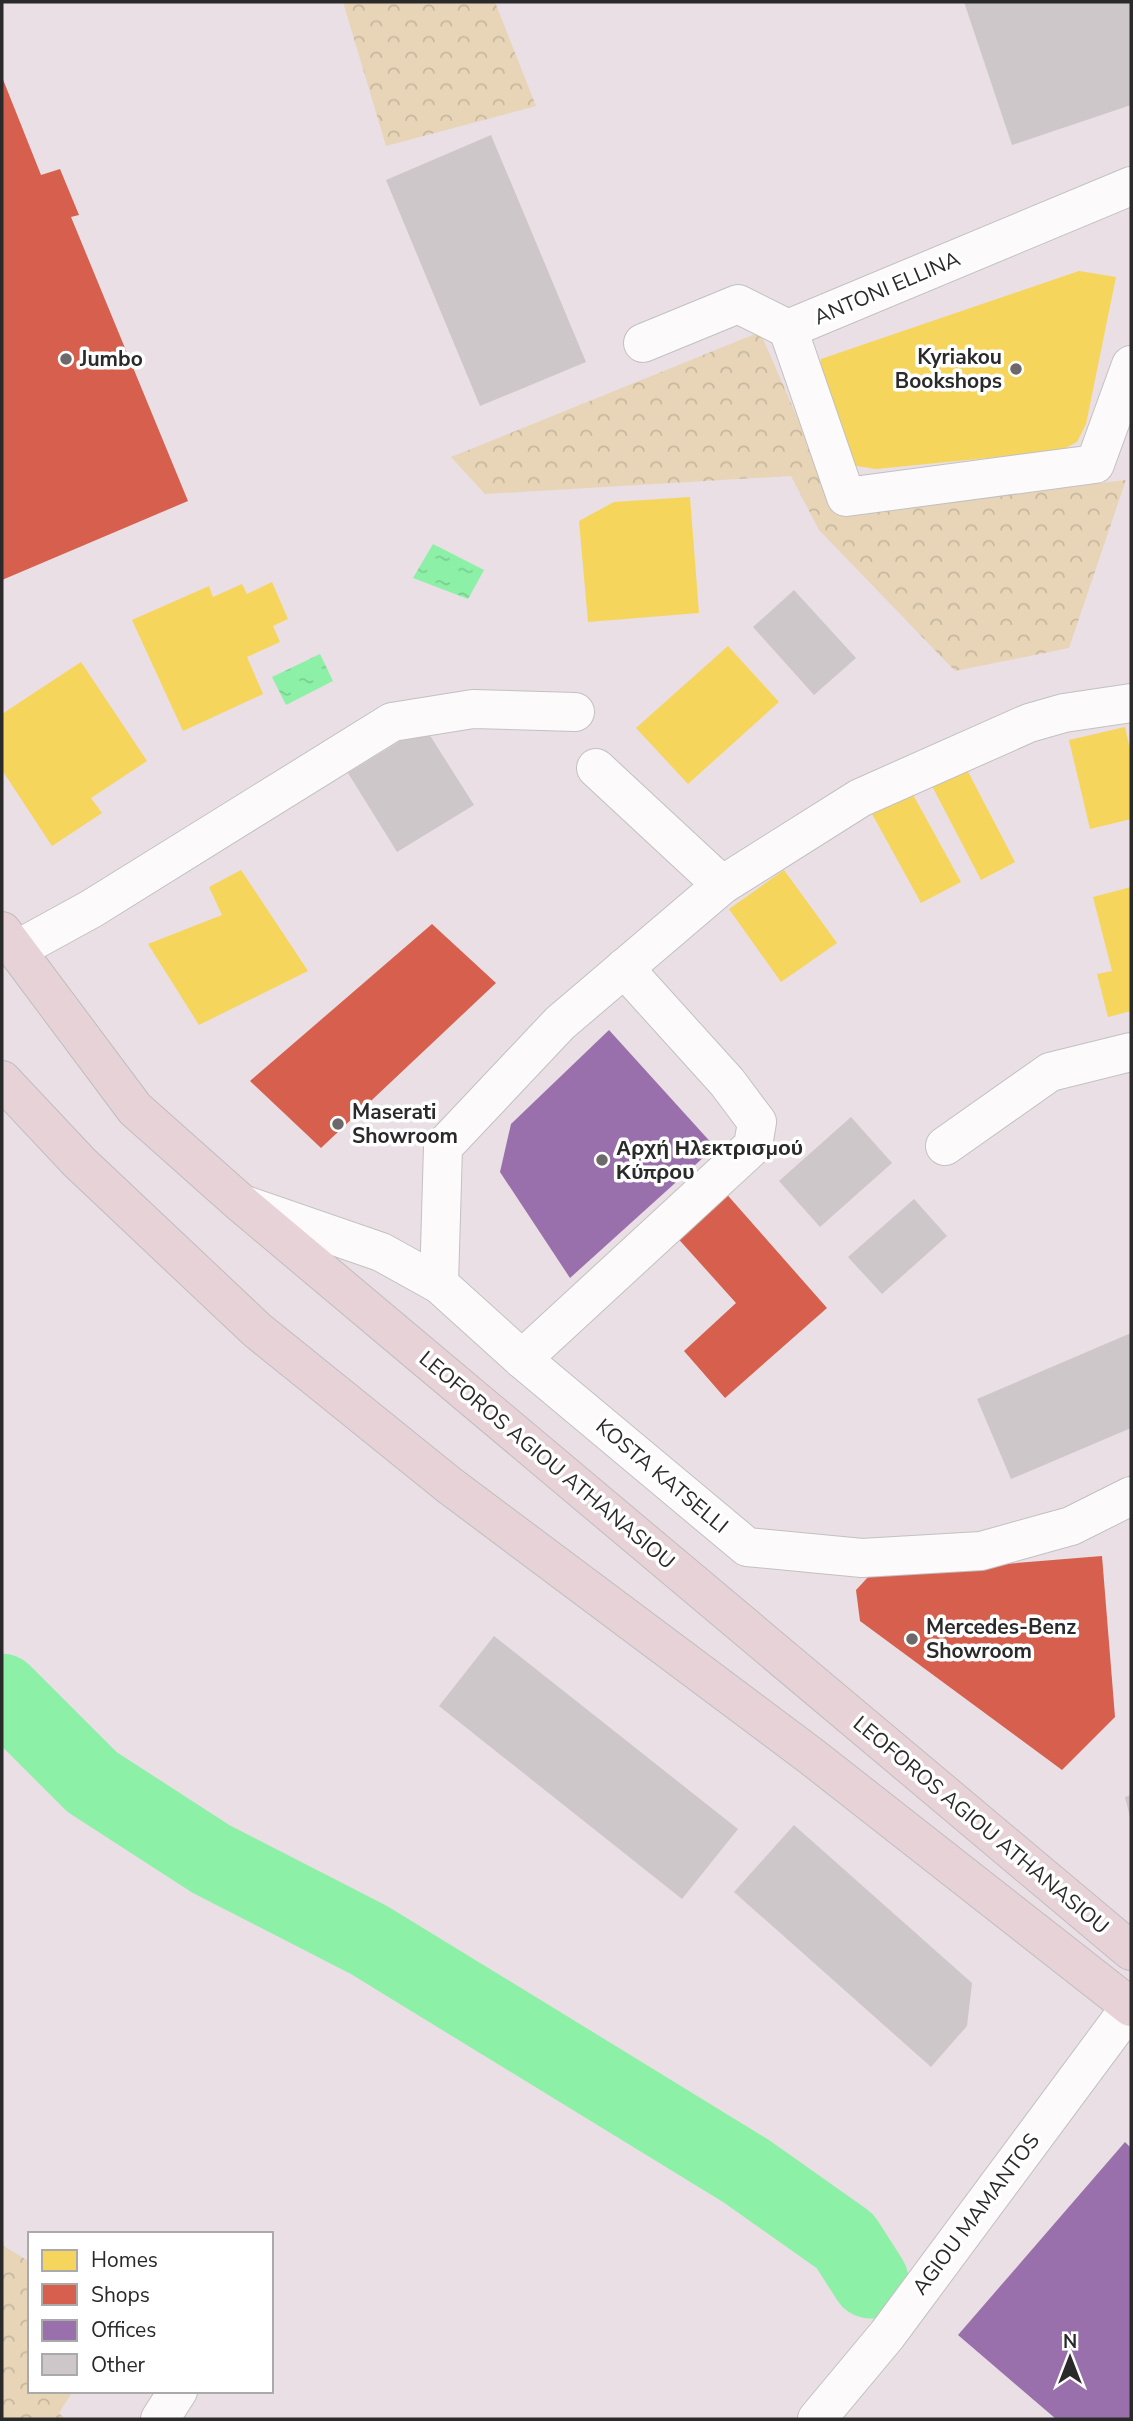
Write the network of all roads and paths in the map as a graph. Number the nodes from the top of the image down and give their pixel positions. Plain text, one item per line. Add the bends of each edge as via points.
1 (1131, 186) edge
2 (788, 329) junction
3 (643, 342) dead end
4 (1131, 365) edge
5 (1131, 703) edge
6 (575, 712) dead end
7 (596, 768) dead end
8 (722, 885) junction
9 (10, 940) edge
10 (624, 968) junction
11 (1131, 1052) edge
12 (2, 1080) edge
13 (945, 1146) dead end
14 (243, 1205) junction
15 (439, 1284) junction
16 (522, 1359) junction
17 (1131, 1496) edge
18 (1131, 1951) edge
19 (1131, 2006) edge
20 (177, 2393) edge
21 (160, 2419) edge
22 (817, 2419) edge

1 - 2 street, ANTONI ELLINA
2 - 3 street, ANTONI ELLINA via 738,304
2 - 4 street via 846,497 1096,464
5 - 8 street via 1029,723 872,792
6 - 9 street via 473,709 392,722 91,909
7 - 8 street
8 - 10 street
9 - 14 main road, LEOFOROS AGIOU ATHANASIOU via 135,1109
10 - 15 street via 560,1023 443,1147
10 - 16 street via 750,1112 757,1122 753,1146
11 - 13 street via 1049,1072
12 - 19 main road, LEOFOROS AGIOU ATHANASIOU via 79,1162 250,1324 449,1485 811,1756
14 - 15 street, KOSTA KATSELLI via 381,1252
14 - 18 main road, LEOFOROS AGIOU ATHANASIOU
15 - 16 street, KOSTA KATSELLI
16 - 17 street, KOSTA KATSELLI via 747,1547 862,1558 981,1551 1071,1526
19 - 22 street, AGIOU MAMANTOS via 887,2335
20 - 21 street

